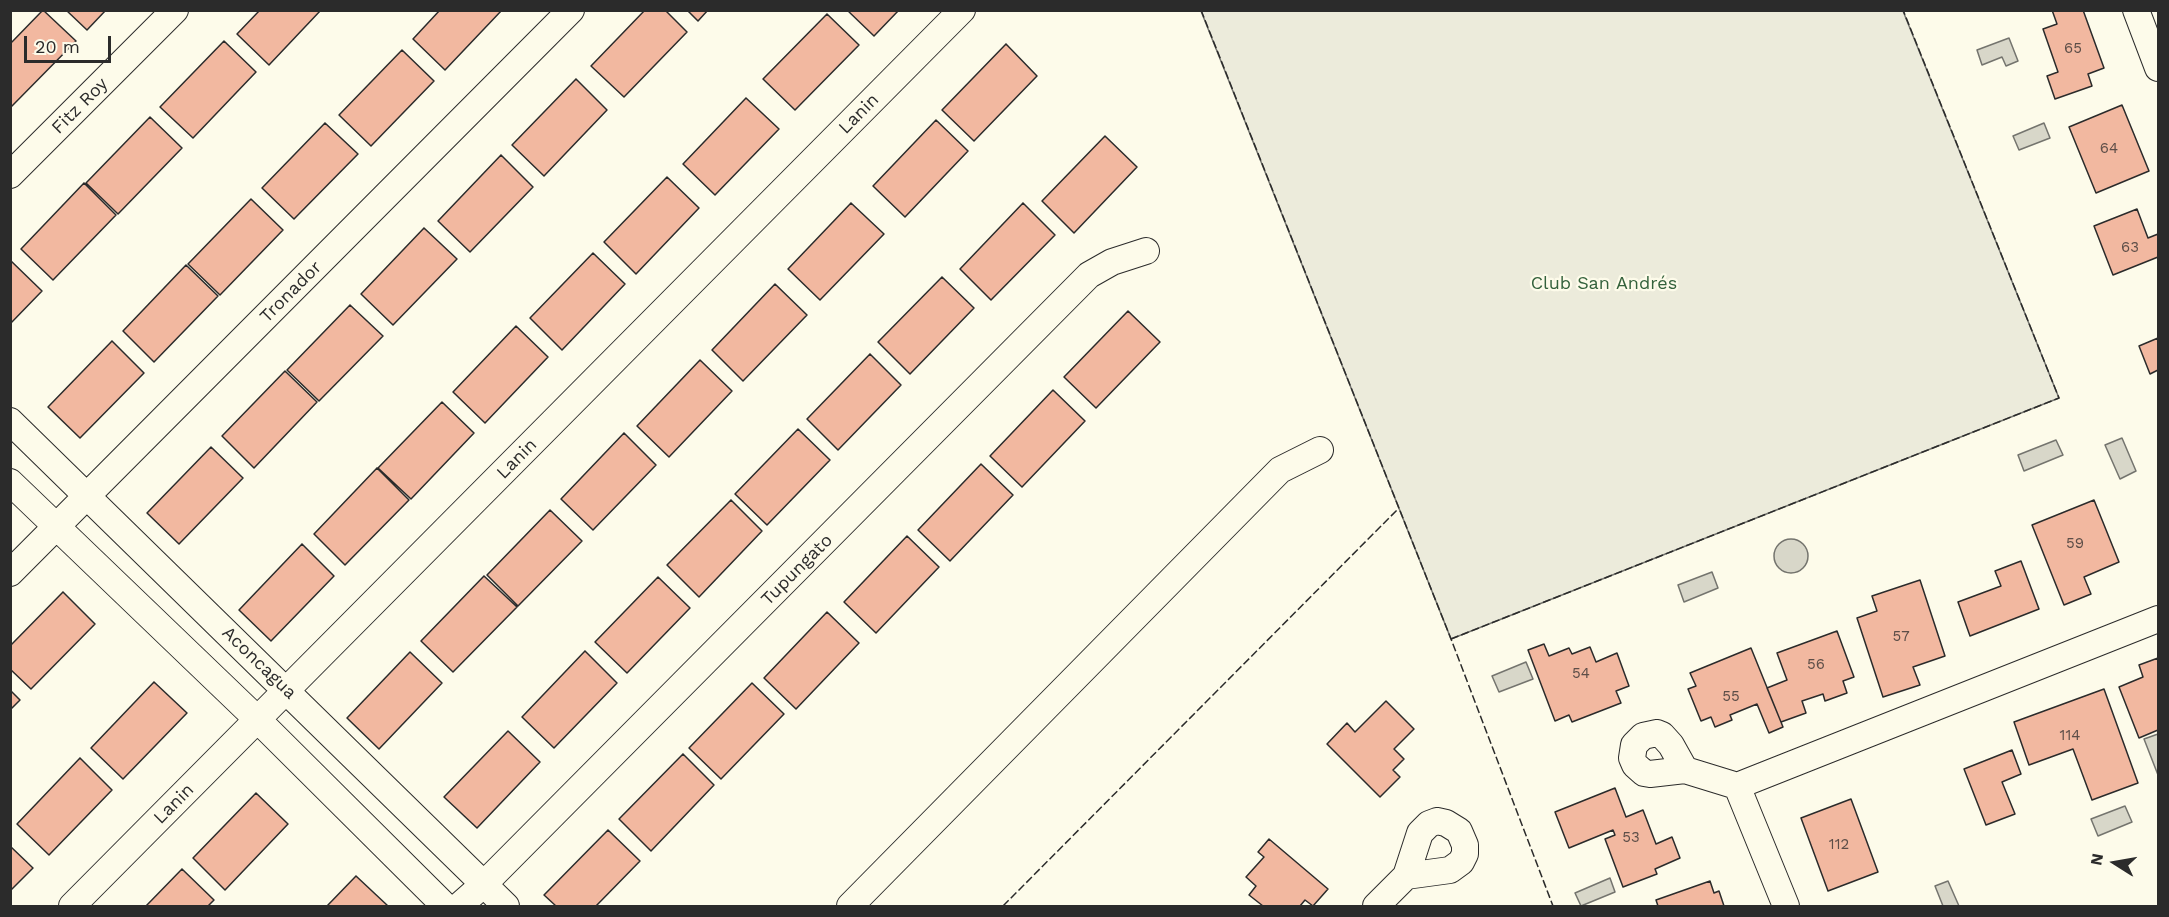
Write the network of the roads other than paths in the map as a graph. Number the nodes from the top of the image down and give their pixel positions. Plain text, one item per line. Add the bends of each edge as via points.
1 (175, 10) edge
2 (571, 10) edge
3 (962, 10) edge
4 (2136, 10) edge
5 (2158, 69) edge
6 (10, 176) edge
7 (1146, 251) dead end
8 (10, 421) edge
9 (1320, 450) dead end
10 (10, 482) edge
11 (87, 497) junction
12 (57, 528) junction
13 (10, 573) edge
14 (2158, 619) edge
15 (288, 691) junction
16 (258, 720) junction
17 (1685, 770) dead end
18 (1737, 786) junction
19 (1406, 876) dead end
20 (484, 884) junction
21 (72, 906) edge
22 (445, 906) edge
23 (459, 906) edge
24 (506, 906) edge
25 (850, 906) edge
26 (1376, 906) edge
27 (1786, 906) edge

1 - 6 street, Fitz Roy
2 - 11 street, Tronador
3 - 15 street, Lanin
4 - 5 street
7 - 20 street, Tupungato via 1112,262 1089,275
8 - 11 street, Aconcagua
9 - 25 street via 1280,470
10 - 12 street
11 - 12 street, Tronador
11 - 15 street, Aconcagua
12 - 13 street, Tronador
12 - 16 street
14 - 18 street
15 - 16 street, Lanin
15 - 20 street, Aconcagua
16 - 21 street, Lanin
16 - 22 street
17 - 18 street
18 - 27 street
19 - 26 street
20 - 23 street, Tupungato
20 - 24 street, Aconcagua

